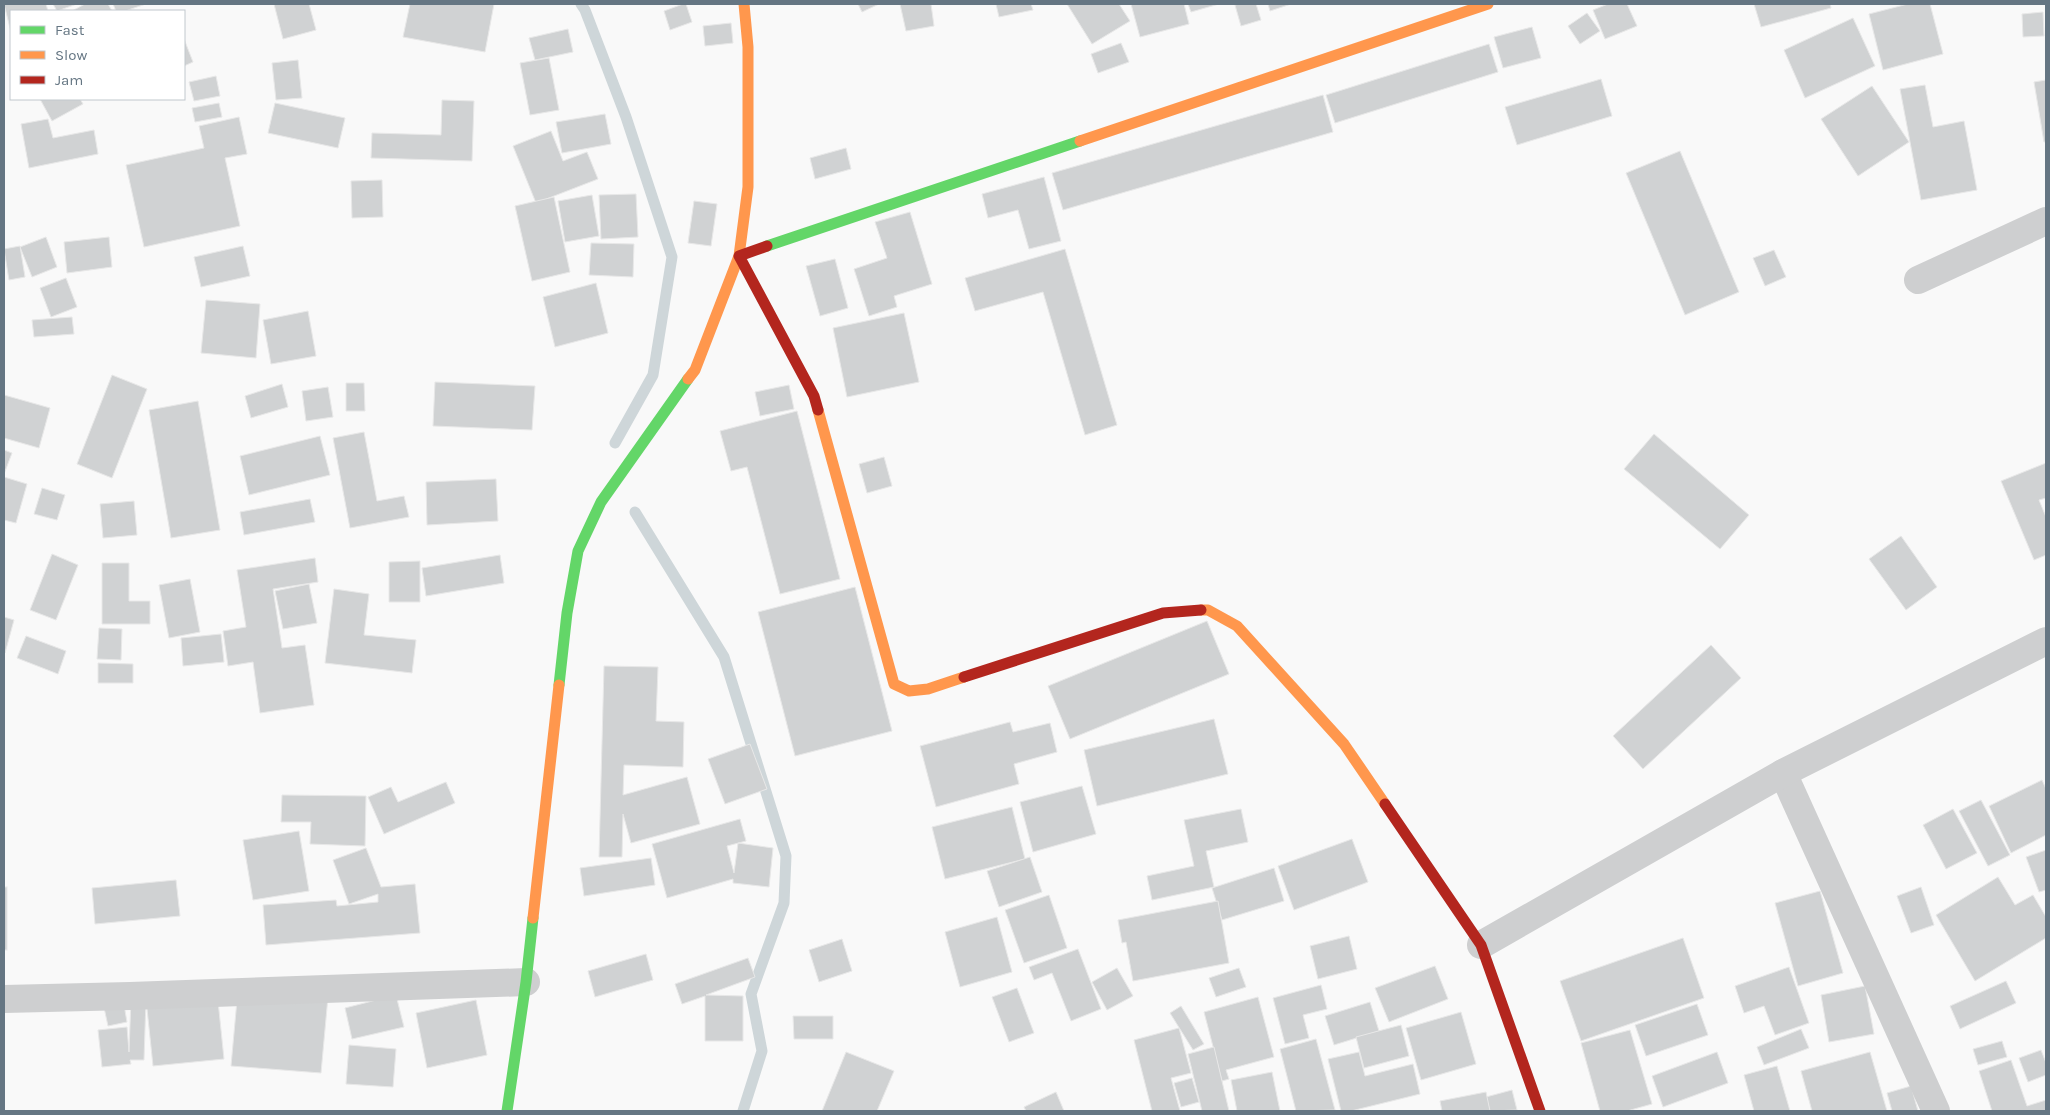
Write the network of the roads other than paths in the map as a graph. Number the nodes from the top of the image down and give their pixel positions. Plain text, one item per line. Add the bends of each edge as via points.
1 (744, 4) edge
2 (1488, 4) edge
3 (2046, 221) edge
4 (739, 256) junction
5 (1918, 280) dead end
6 (2046, 641) edge
7 (1783, 773) junction
8 (1481, 945) junction
9 (526, 982) junction
10 (4, 999) edge
11 (507, 1111) edge
12 (1540, 1111) edge
13 (1936, 1111) edge

1 - 4 street via 748,47 748,186
2 - 4 street
3 - 5 street
4 - 8 street via 814,396 894,684 909,691 928,689 1163,613 1208,610 1237,626 1344,744
4 - 9 street via 695,370 601,502 578,552 567,613
6 - 7 street
7 - 8 street
7 - 13 street
8 - 12 street
9 - 10 street
9 - 11 street

